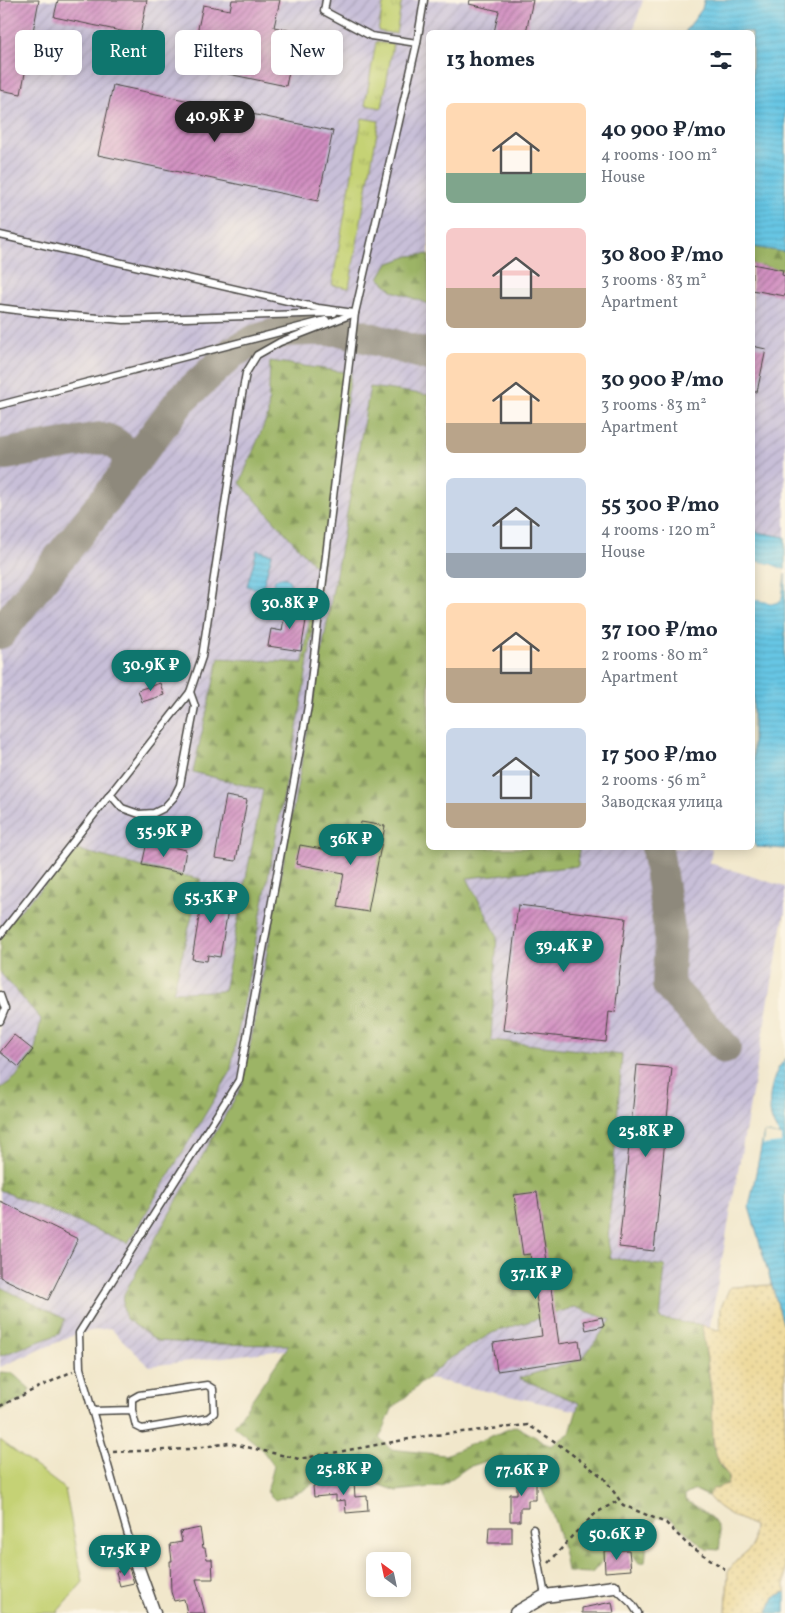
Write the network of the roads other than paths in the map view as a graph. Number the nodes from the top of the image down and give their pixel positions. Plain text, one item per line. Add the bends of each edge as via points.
1 (326, 0) edge
2 (424, 0) edge
3 (416, 43) junction
4 (0, 235) edge
5 (0, 308) edge
6 (355, 313) junction
7 (0, 404) edge
8 (190, 692) junction
9 (110, 794) junction
10 (0, 935) edge
11 (0, 995) edge
12 (0, 1021) edge
13 (132, 1410) junction
14 (92, 1411) junction
15 (533, 1530) dead end
16 (136, 1563) joint
17 (614, 1587) joint
18 (545, 1596) junction
19 (154, 1613) edge
20 (516, 1613) edge
21 (638, 1613) edge

1 - 3 lane via 324,11 371,36
2 - 3 lane
3 - 6 lane
4 - 6 lane via 318,308
5 - 6 lane via 124,320
6 - 7 lane
6 - 8 lane via 280,342 257,355 246,374 202,657
6 - 14 lane via 308,706 239,1080 79,1333 80,1368
8 - 9 lane
8 - 9 lane via 196,706 180,785 174,797 154,813 139,814 122,808
9 - 10 lane
11 - 12 lane via 5,1009
13 - 13 lane via 136,1426 142,1429 208,1418 214,1413 213,1389 207,1385 139,1394 132,1399
13 - 14 lane
14 - 16 lane
15 - 18 lane
16 - 19 street
17 - 18 street
17 - 21 lane
18 - 20 street

